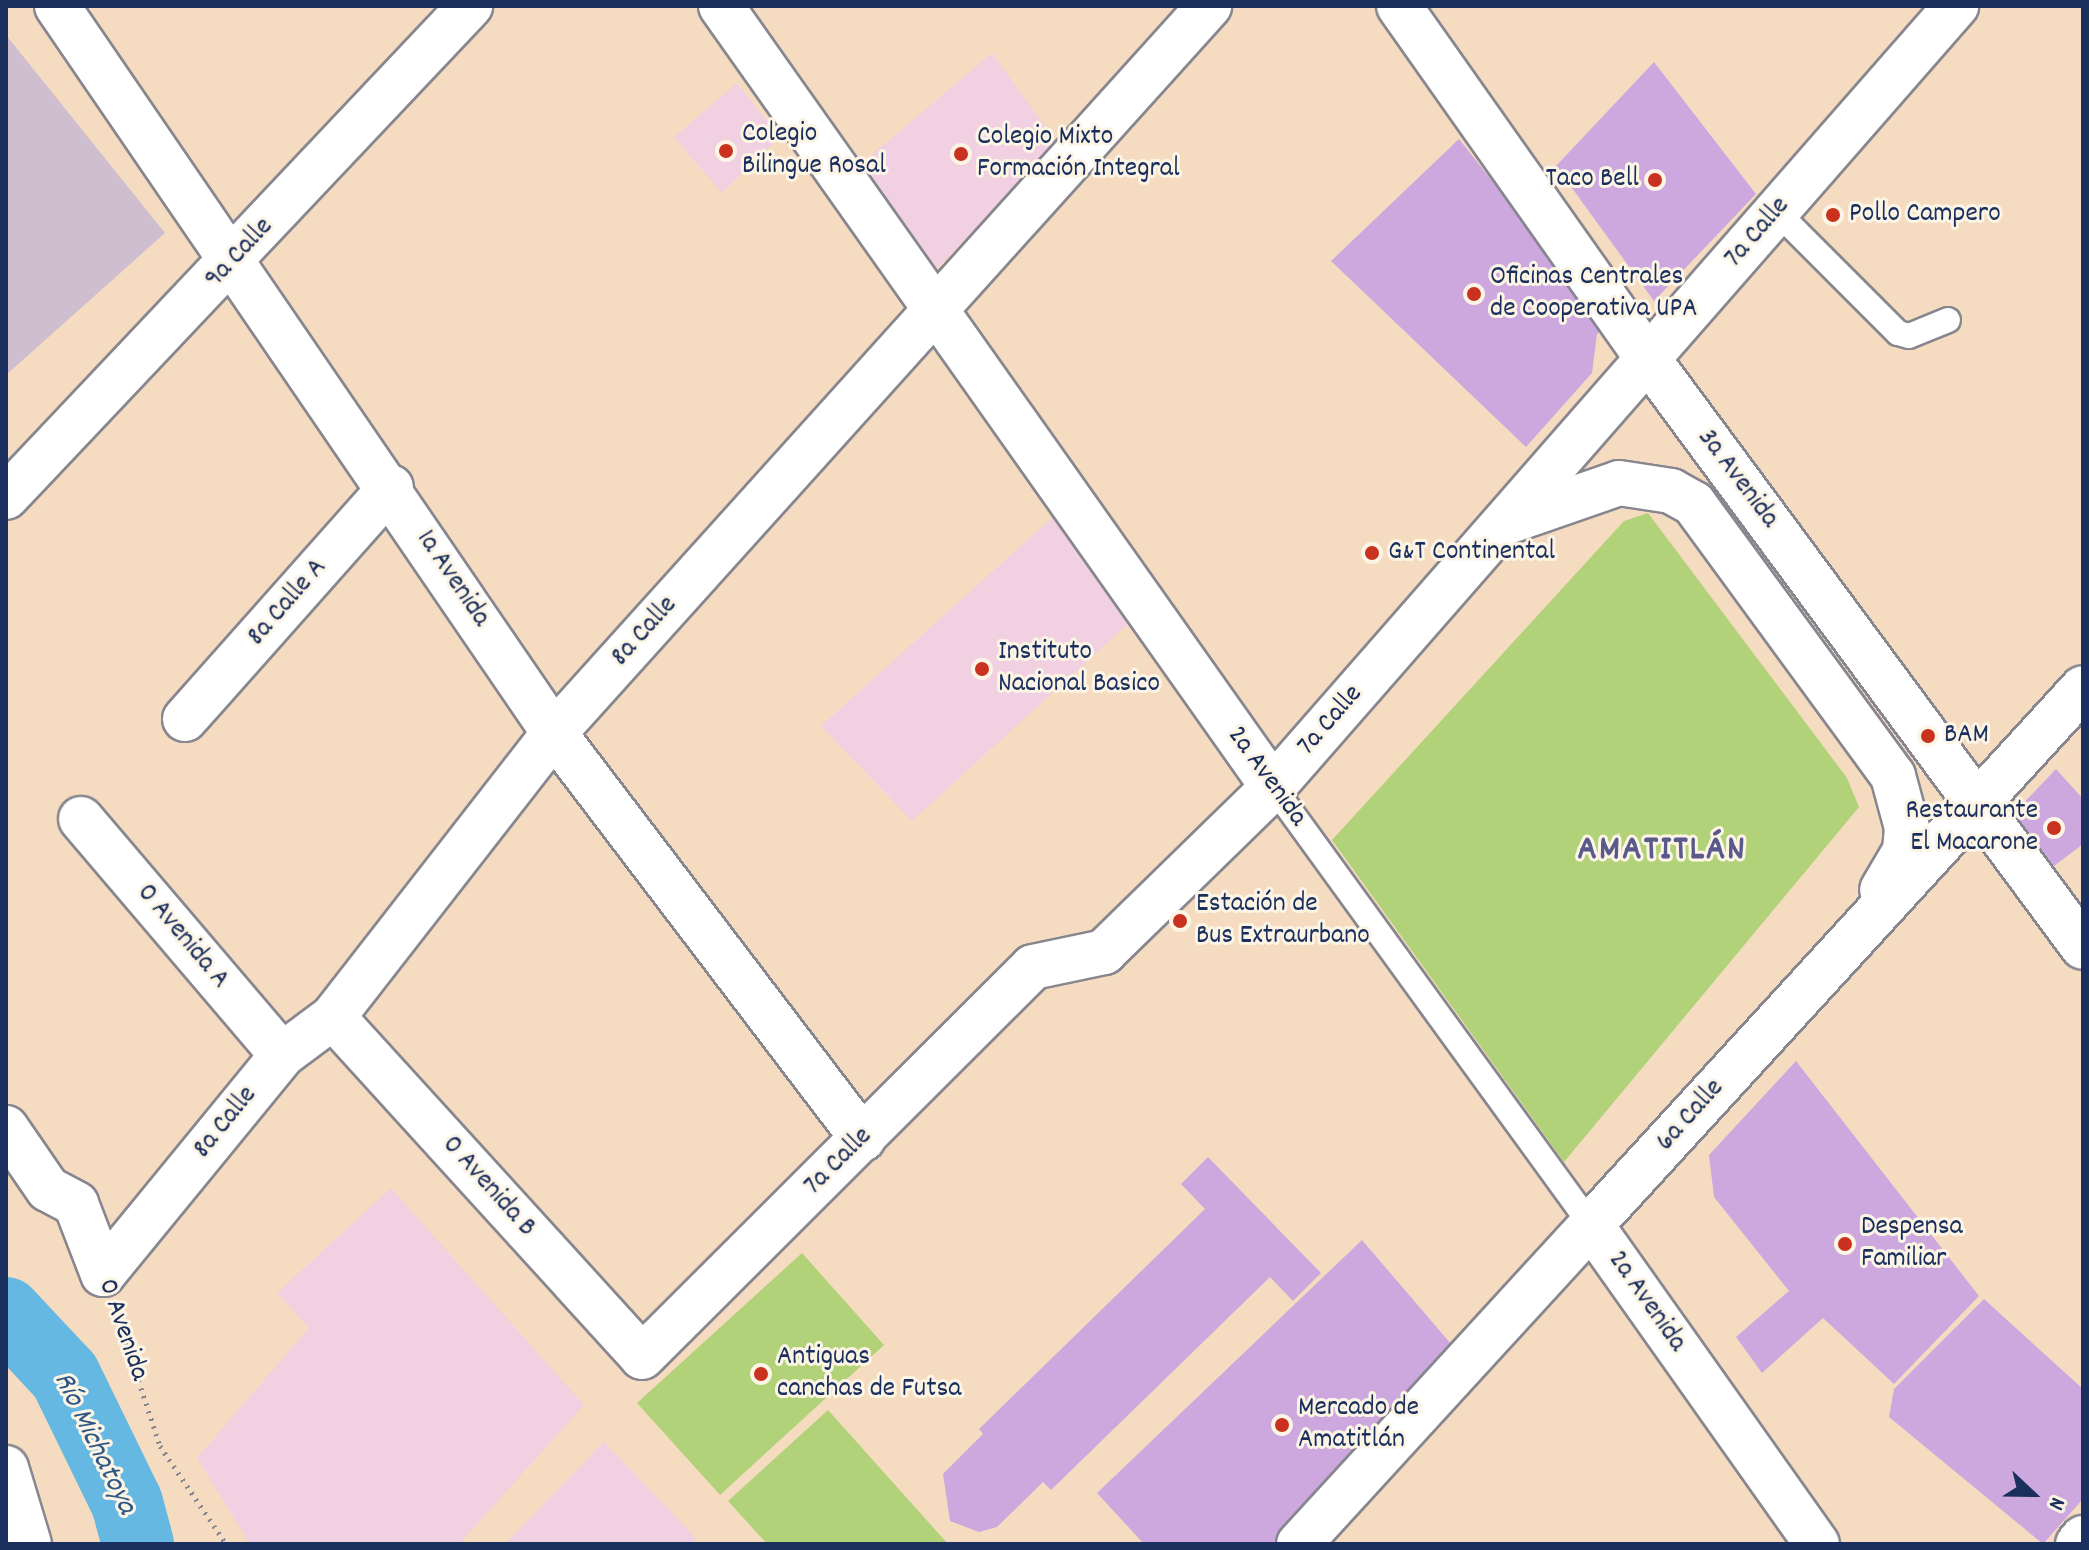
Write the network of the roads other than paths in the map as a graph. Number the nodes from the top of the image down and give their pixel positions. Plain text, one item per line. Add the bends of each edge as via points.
1 (57, 6) edge
2 (470, 6) edge
3 (721, 6) edge
4 (1209, 6) edge
5 (1399, 6) edge
6 (1956, 6) edge
7 (1777, 212) junction
8 (230, 266) junction
9 (933, 312) junction
10 (1948, 320) dead end
11 (1648, 359) junction
12 (391, 487) junction
13 (6, 497) edge
14 (1504, 523) junction
15 (2083, 688) edge
16 (185, 719) dead end
17 (554, 733) junction
18 (1273, 787) junction
19 (1979, 803) junction
20 (81, 819) dead end
21 (2083, 947) edge
22 (1842, 950) junction
23 (333, 1017) junction
24 (282, 1055) junction
25 (6, 1128) edge
26 (863, 1139) junction
27 (1591, 1225) junction
28 (103, 1274) joint
29 (642, 1357) joint
30 (8, 1475) edge
31 (2083, 1538) edge
32 (29, 1544) edge
33 (1299, 1544) edge
34 (1817, 1544) edge
35 (2078, 1544) edge

1 - 8 street, 1a Avenida
2 - 8 street, 9a Calle
3 - 9 street, 2a Avenida
4 - 9 street, 8a Calle
5 - 11 street, 3a Avenida
6 - 7 street, 7a Calle
7 - 10 lane via 1898,333 1909,336
7 - 11 street, 7a Calle
8 - 12 street, 1a Avenida
8 - 13 street, 9a Calle
9 - 17 street, 8a Calle
9 - 18 street, 2a Avenida
11 - 14 street, 7a Calle
11 - 19 street, 3a Avenida
12 - 16 street, 8a Calle A
12 - 17 street, 1a Avenida
14 - 18 street, 7a Calle
14 - 22 street via 1619,483 1671,491 1694,504 1893,776 1902,801 1905,851 1896,875 1853,922
15 - 19 street, 6a Calle
17 - 23 street, 8a Calle
17 - 26 street, 1a Avenida
18 - 26 street, 7a Calle via 1104,952 1033,967
18 - 27 lane, 2a Avenida
19 - 21 street, 3a Avenida
19 - 22 street, 6a Calle
20 - 24 street, 0 Avenida A
22 - 27 street, 6a Calle
23 - 24 street, 8a Calle
23 - 29 street, 0 Avenida B
24 - 28 street, 8a Calle
25 - 28 street, 0 Avenida via 48,1189 76,1204
26 - 29 street, 7a Calle
27 - 33 street, 6a Calle
27 - 34 street, 2a Avenida
30 - 32 street
31 - 35 street

